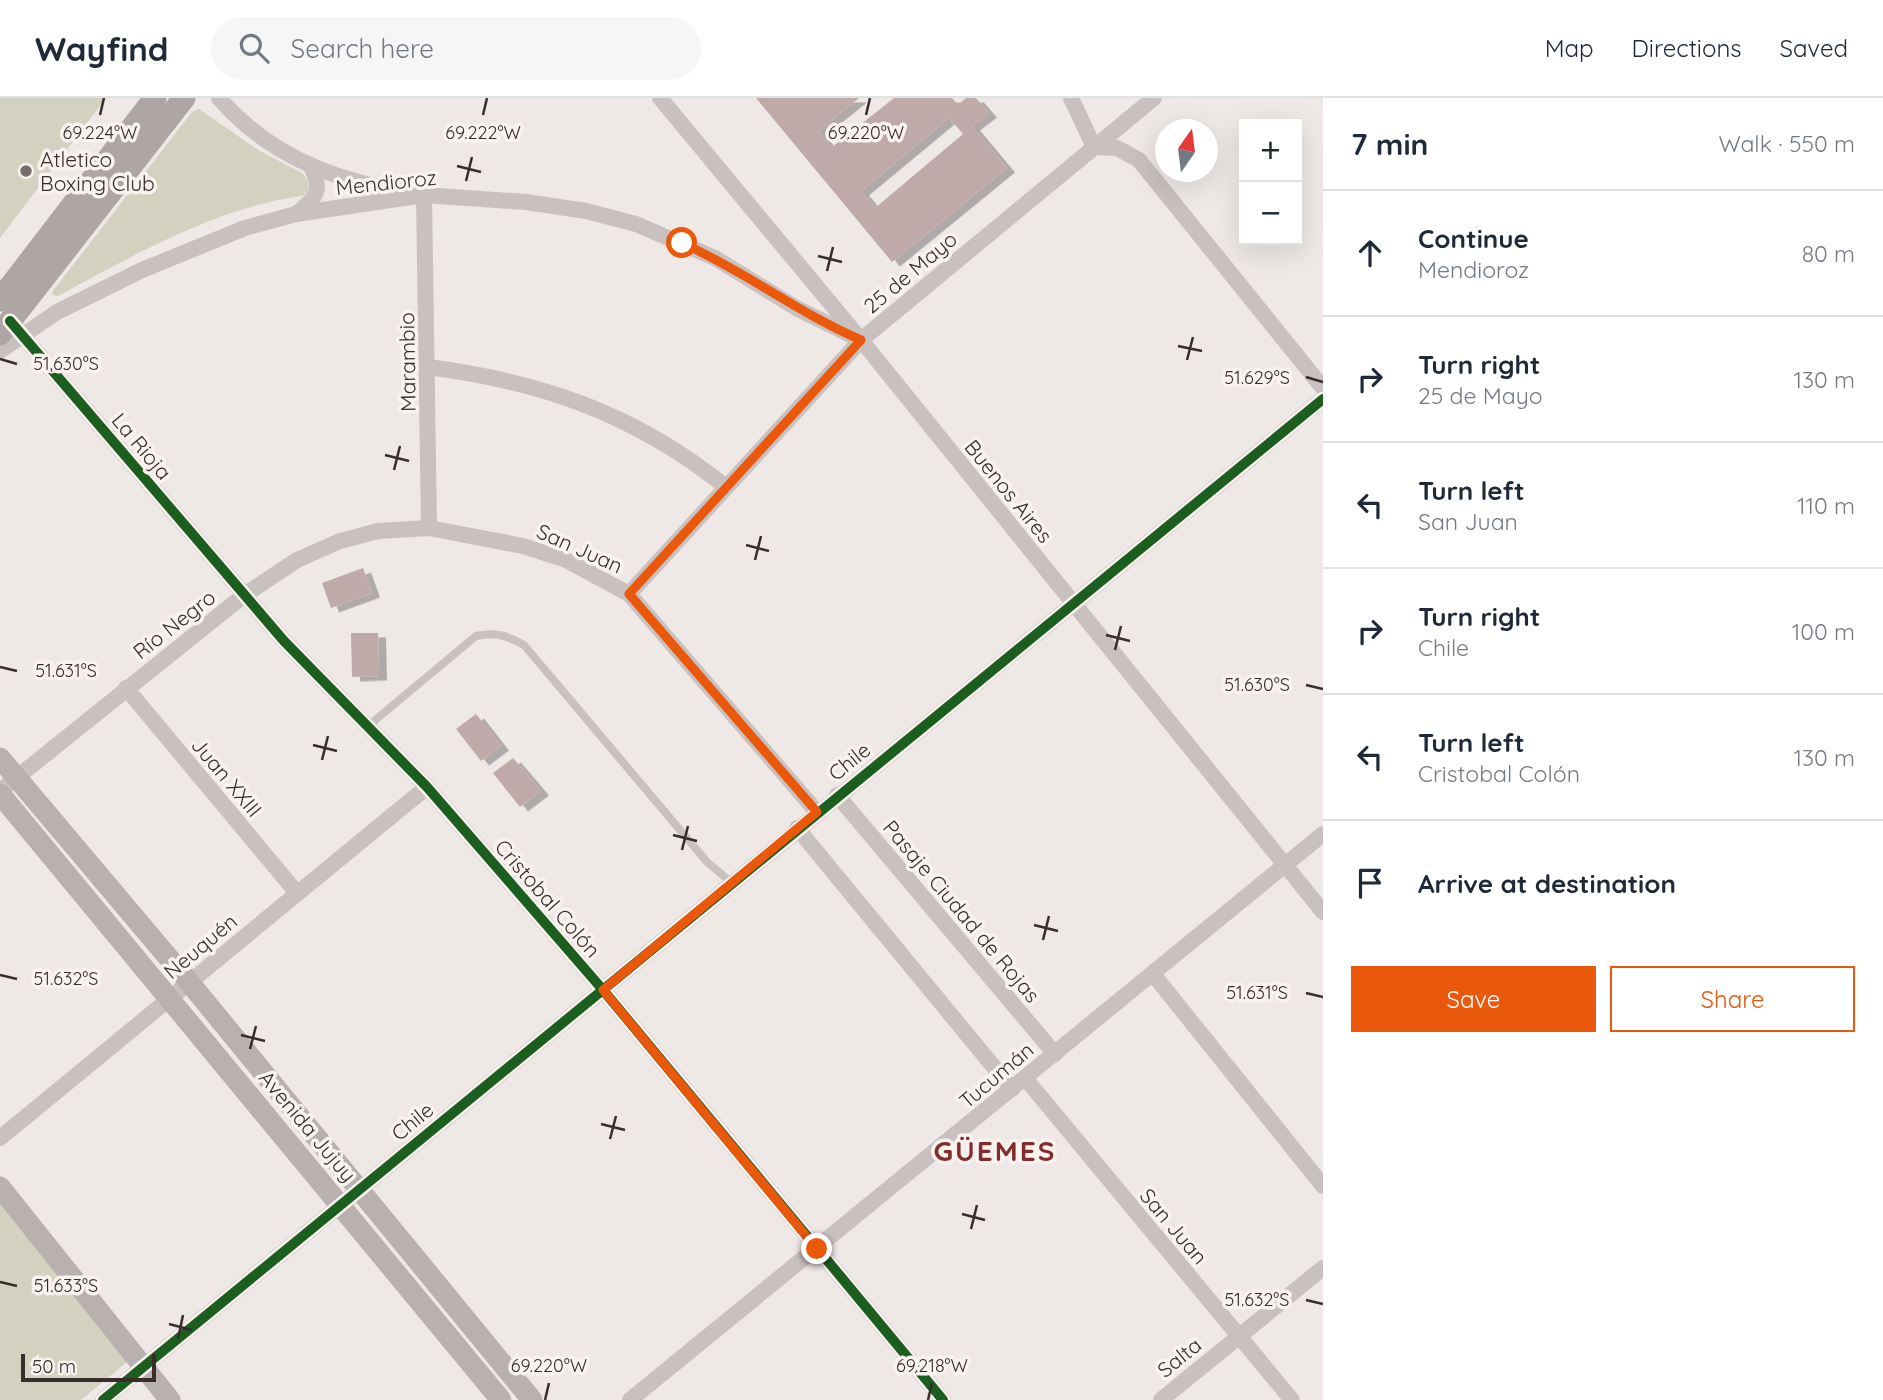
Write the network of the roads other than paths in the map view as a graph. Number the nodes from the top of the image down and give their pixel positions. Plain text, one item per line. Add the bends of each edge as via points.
1 (155, 98) edge
2 (184, 98) edge
3 (219, 98) edge
4 (660, 98) edge
5 (1072, 98) edge
6 (1154, 98) edge
7 (1094, 147) junction
8 (311, 166) junction
9 (424, 195) junction
10 (296, 214) junction
11 (0, 300) edge
12 (11, 330) edge
13 (861, 340) junction
14 (0, 351) edge
15 (428, 367) junction
16 (1323, 388) edge
17 (1323, 399) edge
18 (726, 487) junction
19 (429, 528) junction
20 (629, 594) junction
21 (243, 596) junction
22 (1072, 604) junction
23 (126, 688) junction
24 (368, 726) junction
25 (0, 758) edge
26 (427, 787) junction
27 (6, 788) edge
28 (838, 795) junction
29 (817, 812) junction
30 (797, 828) junction
31 (1323, 834) edge
32 (1285, 866) junction
33 (732, 883) junction
34 (297, 893) junction
35 (1323, 912) edge
36 (1153, 974) junction
37 (189, 982) junction
38 (603, 990) junction
39 (171, 998) junction
40 (1055, 1054) junction
41 (1019, 1084) junction
42 (0, 1138) edge
43 (1323, 1186) edge
44 (0, 1187) edge
45 (360, 1189) junction
46 (340, 1205) junction
47 (817, 1249) junction
48 (1323, 1268) edge
49 (1239, 1336) junction
50 (143, 1368) junction
51 (103, 1400) edge
52 (170, 1400) edge
53 (500, 1400) edge
54 (532, 1400) edge
55 (630, 1400) edge
56 (943, 1400) edge
57 (1161, 1400) edge
58 (1292, 1400) edge

1 - 11 main road
2 - 12 main road
3 - 8 street via 250,128
4 - 13 street, Buenos Aires
5 - 7 street
6 - 7 street, 25 de Mayo
7 - 13 street, 25 de Mayo
7 - 16 street via 1117,148 1139,160
8 - 9 street via 372,187
8 - 10 street via 316,196
9 - 10 street, Mendioroz
9 - 13 street, Mendioroz via 526,202 636,224 715,258 821,323
9 - 15 street, Marambio
10 - 12 street, Mendioroz via 245,228 154,265
12 - 14 street, Mendioroz
12 - 21 street, La Rioja
13 - 18 street, 25 de Mayo
13 - 22 street, Buenos Aires
15 - 18 street via 485,374 544,389 612,414 668,443
15 - 19 street, Marambio
17 - 22 street, Chile
18 - 20 street, 25 de Mayo
19 - 20 street, San Juan via 544,553 605,578
19 - 21 street, San Juan via 378,531 340,541 297,560
20 - 29 street, San Juan
21 - 23 street, Río Negro
21 - 24 street, Cristobal Colón
22 - 28 street, Chile
22 - 32 street, Buenos Aires
23 - 27 street, Río Negro
23 - 34 street, Juan XXIII
24 - 26 street, Cristobal Colón
24 - 33 lane via 475,636 492,632 508,636 524,645 707,862
25 - 27 street, Avenida Jujuy
26 - 34 street, Neuquén
26 - 38 street, Cristobal Colón
27 - 37 street, Avenida Jujuy
27 - 39 street, Avenida Jujuy
28 - 29 street, Chile
28 - 40 street, Pasaje Ciudad de Rojas
29 - 30 street, Chile
30 - 33 street, Chile
30 - 41 street, San Juan
31 - 32 street, Tucumán
32 - 35 street, Buenos Aires
32 - 36 street, Tucumán
33 - 38 street, Chile
34 - 37 street, Neuquén
36 - 40 street, Tucumán
36 - 43 street
37 - 39 street, Neuquén
37 - 45 street, Avenida Jujuy
38 - 45 street, Chile
38 - 47 street, Cristobal Colón
39 - 42 street, Neuquén
39 - 46 street, Avenida Jujuy
40 - 41 street, Tucumán
41 - 47 street, Tucumán
41 - 49 street, San Juan
44 - 50 street
45 - 46 street, Chile
45 - 54 street, Avenida Jujuy
46 - 50 street, Chile
46 - 53 street, Avenida Jujuy
47 - 55 street, Tucumán
47 - 56 street, Cristobal Colón
48 - 49 street, Salta
49 - 57 street, Salta
49 - 58 street, San Juan
50 - 51 street, Chile
50 - 52 street

